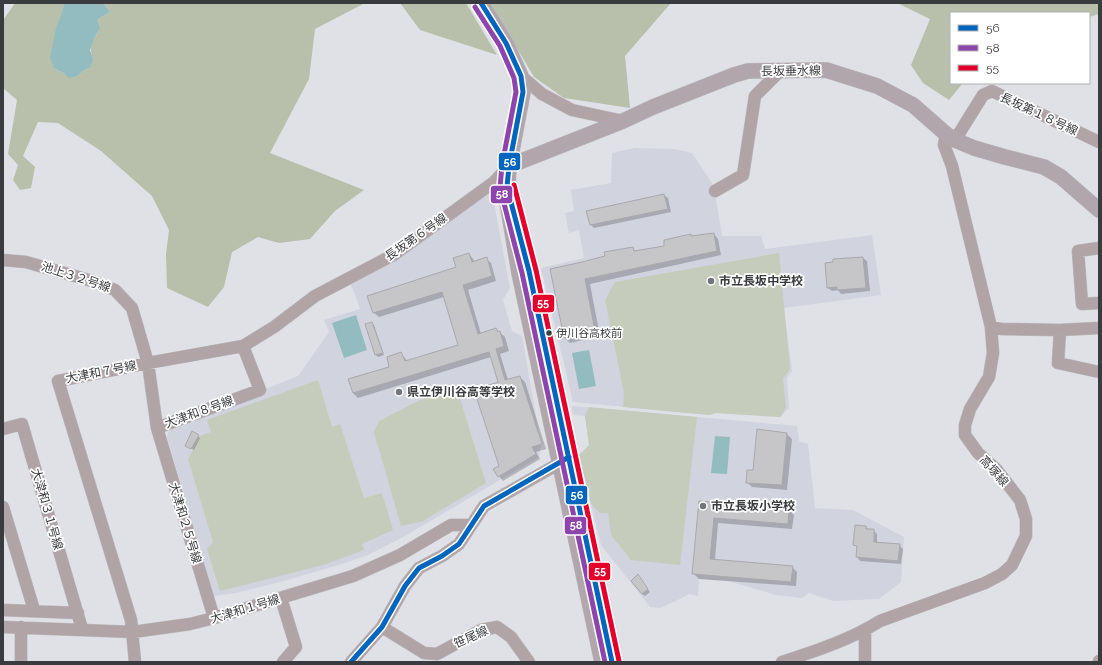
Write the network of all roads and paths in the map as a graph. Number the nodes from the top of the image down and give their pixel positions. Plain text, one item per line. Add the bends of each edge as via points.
1 (481, 3) edge
2 (780, 71) junction
3 (521, 76) junction
4 (623, 121) junction
5 (950, 137) junction
6 (1099, 142) edge
7 (509, 166) junction
8 (715, 191) dead end
9 (1099, 210) edge
10 (1099, 248) edge
11 (3, 260) edge
12 (315, 296) joint
13 (1099, 303) edge
14 (991, 327) junction
15 (1099, 328) edge
16 (1060, 330) junction
17 (243, 346) junction
18 (148, 362) junction
19 (1099, 372) edge
20 (156, 428) junction
21 (3, 430) edge
22 (564, 460) junction
23 (3, 507) edge
24 (471, 525) junction
25 (281, 598) junction
26 (3, 610) edge
27 (34, 610) junction
28 (78, 613) junction
29 (214, 618) junction
30 (3, 626) edge
31 (21, 627) junction
32 (382, 627) junction
33 (82, 629) junction
34 (865, 630) junction
35 (133, 632) junction
36 (21, 662) edge
37 (135, 662) edge
38 (283, 662) edge
39 (351, 662) edge
40 (529, 662) edge
41 (602, 662) edge
42 (612, 662) edge
43 (782, 662) edge
44 (865, 662) edge

1 - 3 main road via 506,43
2 - 4 main road, 長坂垂水線 via 748,71 734,74
2 - 5 main road, 長坂垂水線 via 826,70 877,86 913,105
2 - 8 street via 755,96 743,175
3 - 4 street via 542,94 572,110
3 - 7 main road via 523,92
4 - 7 main road, 長坂垂水線
5 - 6 street, 長坂第１８号線 via 983,95 992,92
5 - 9 main road, 長坂垂水線 via 974,148 1044,167 1061,177
5 - 14 street, 高塚線 via 944,144 952,166
7 - 12 street, 長坂第６号線 via 494,182 395,254
7 - 22 main road via 507,187 529,271
10 - 13 street via 1078,251 1082,304
11 - 18 street, 池上３２号線 via 26,262 115,290 132,308
12 - 17 street, 大津和７号線 via 274,327
14 - 16 street
14 - 34 street, 高塚線 via 993,353 989,377 970,409 965,435 1020,500 1026,518 1026,536 1012,565 1002,574 985,583 880,621
15 - 16 street
16 - 19 street via 1058,369
17 - 18 street, 大津和７号線
17 - 20 street, 大津和８号線 via 260,390
18 - 20 street, 大津和８号線
18 - 35 street, 大津和７号線 via 58,381
20 - 29 street, 大津和２５号線
21 - 28 street, 大津和３１号線 via 21,419
22 - 24 street via 484,506
22 - 41 main road
22 - 42 main road
23 - 27 street
24 - 25 street, 大津和１号線 via 451,525 400,554 353,576
24 - 32 street via 459,544 419,568 405,586
25 - 29 street, 大津和１号線
25 - 38 street via 296,647
26 - 27 street
27 - 28 street
28 - 33 street, 大津和３１号線
29 - 35 street, 大津和１号線
30 - 31 street, 大津和１号線
31 - 33 street, 大津和１号線
31 - 36 street
32 - 39 street
32 - 40 street, 笹尾線 via 424,653 437,654 481,630 497,627 511,637
33 - 35 street, 大津和１号線
34 - 43 street, 高塚線
34 - 44 street
35 - 37 street

